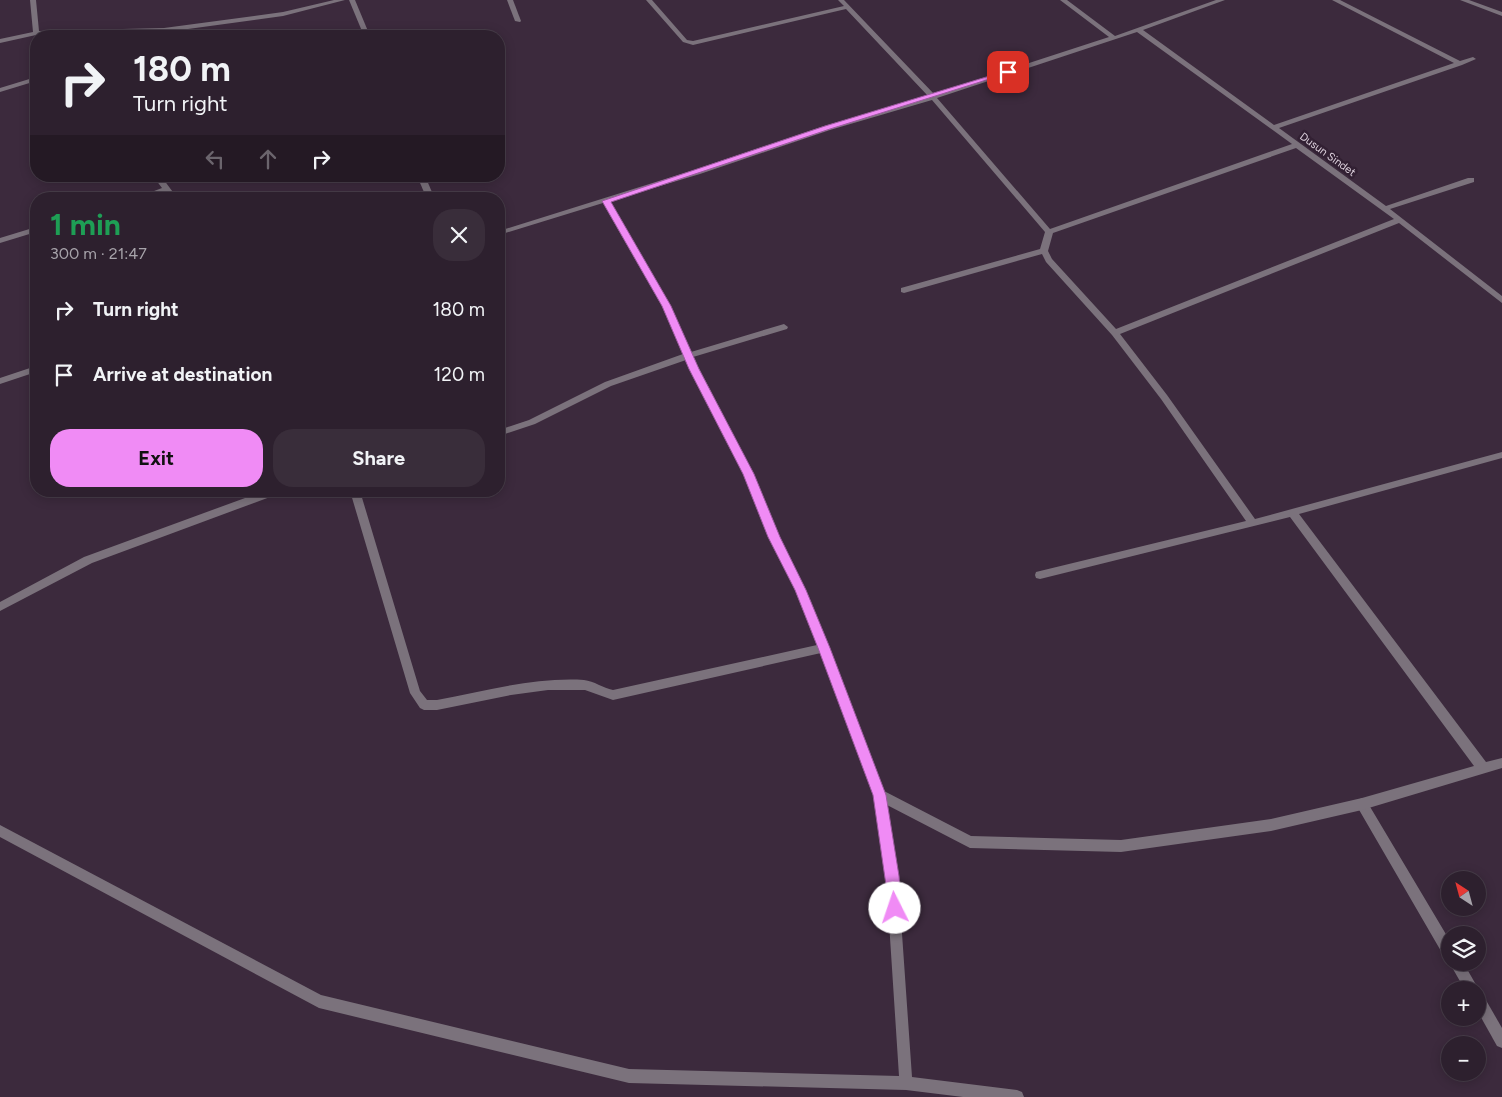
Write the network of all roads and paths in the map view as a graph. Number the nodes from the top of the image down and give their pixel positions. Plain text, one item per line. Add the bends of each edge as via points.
1 (33, 0) edge
2 (342, 0) edge
3 (352, 0) edge
4 (510, 0) edge
5 (649, 0) edge
6 (841, 0) edge
7 (1064, 0) edge
8 (1222, 0) edge
9 (1335, 0) edge
10 (1462, 0) edge
11 (849, 7) junction
12 (1502, 14) edge
13 (518, 20) dead end
14 (36, 30) edge
15 (164, 30) edge
16 (364, 30) edge
17 (1139, 30) junction
18 (30, 34) edge
19 (1114, 38) junction
20 (0, 41) edge
21 (1473, 59) dead end
22 (1460, 64) junction
23 (30, 81) edge
24 (0, 90) edge
25 (934, 97) junction
26 (1272, 128) junction
27 (1297, 145) junction
28 (1471, 180) dead end
29 (161, 182) edge
30 (167, 190) joint
31 (160, 192) edge
32 (606, 201) junction
33 (1384, 209) junction
34 (1400, 220) junction
35 (505, 231) edge
36 (30, 232) edge
37 (1050, 232) junction
38 (0, 241) edge
39 (1044, 251) junction
40 (904, 290) dead end
41 (1502, 300) edge
42 (784, 327) dead end
43 (1115, 333) junction
44 (688, 356) junction
45 (30, 371) edge
46 (0, 381) edge
47 (505, 431) edge
48 (1502, 455) edge
49 (259, 497) edge
50 (357, 497) edge
51 (1292, 512) junction
52 (1253, 523) junction
53 (1040, 575) dead end
54 (0, 607) edge
55 (824, 648) junction
56 (1502, 762) edge
57 (1483, 768) junction
58 (880, 795) junction
59 (1362, 804) junction
60 (0, 831) edge
61 (1441, 938) edge
62 (1486, 1014) edge
63 (1502, 1042) edge
64 (906, 1083) junction
65 (1017, 1097) edge

1 - 14 street
2 - 15 street via 284,14
3 - 16 street
4 - 13 street
5 - 11 street via 685,41 693,43
6 - 11 street
7 - 19 street
8 - 17 street
9 - 22 street
10 - 12 street
11 - 25 street
17 - 19 street
17 - 26 street, Dusun Sindet
18 - 20 street
19 - 25 street
21 - 22 street
22 - 26 street
23 - 24 street
25 - 32 street via 827,128
25 - 37 street
26 - 27 street, Dusun Sindet
27 - 33 street, Dusun Sindet
27 - 37 street
28 - 33 street
29 - 30 street
30 - 31 street
32 - 35 street
32 - 44 street via 666,306
33 - 34 street, Dusun Sindet
34 - 41 street, Dusun Sindet
34 - 43 street
36 - 38 street
37 - 39 street
39 - 40 street
39 - 43 street
42 - 44 street
43 - 52 street
44 - 47 street via 608,384 532,422
44 - 55 street via 748,474
45 - 46 street
48 - 51 street
49 - 54 street via 88,560
50 - 55 street via 415,693 424,705 546,686 594,686 604,694 613,695
51 - 52 street
51 - 57 street
52 - 53 street
55 - 58 street
56 - 57 street
57 - 59 street
58 - 59 street via 970,842 1121,846 1272,825
58 - 64 street via 892,876
59 - 61 street
60 - 64 street via 319,1001 629,1076
62 - 63 street
64 - 65 street

